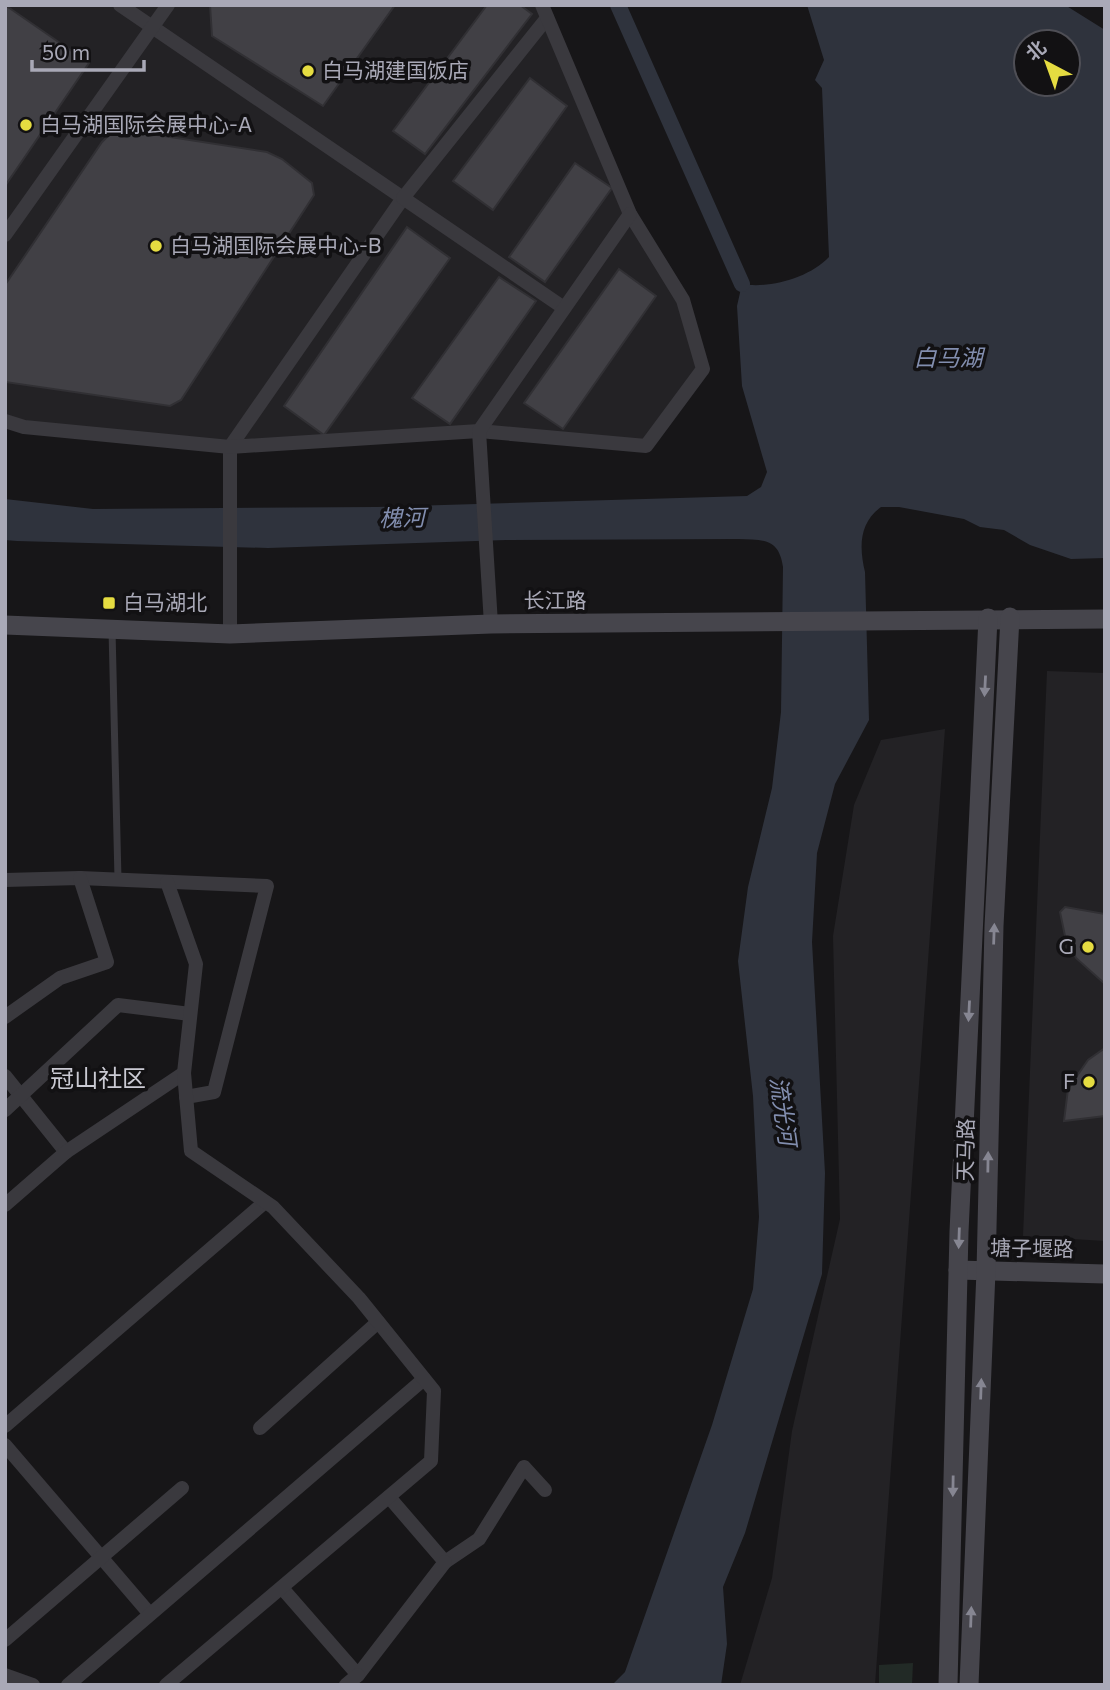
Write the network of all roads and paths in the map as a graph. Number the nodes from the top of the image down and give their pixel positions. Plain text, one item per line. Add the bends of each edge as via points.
1 (120, 5) edge
2 (168, 5) edge
3 (544, 11) edge
4 (152, 26) junction
5 (403, 198) junction
6 (630, 214) junction
7 (5, 235) edge
8 (564, 308) junction
9 (5, 421) edge
10 (479, 431) junction
11 (230, 447) junction
12 (1010, 617) junction
13 (988, 618) junction
14 (1105, 619) edge
15 (491, 624) junction
16 (5, 625) edge
17 (113, 630) junction
18 (230, 634) junction
19 (80, 878) junction
20 (5, 880) edge
21 (118, 880) junction
22 (167, 882) junction
23 (190, 1014) junction
24 (5, 1017) edge
25 (184, 1073) junction
26 (5, 1076) edge
27 (21, 1096) junction
28 (186, 1097) junction
29 (5, 1110) edge
30 (66, 1152) junction
31 (265, 1202) junction
32 (5, 1205) edge
33 (958, 1270) junction
34 (986, 1271) junction
35 (1105, 1274) edge
36 (378, 1322) junction
37 (424, 1379) junction
38 (5, 1426) edge
39 (260, 1428) dead end
40 (5, 1445) edge
41 (182, 1488) dead end
42 (545, 1490) dead end
43 (389, 1497) junction
44 (101, 1556) junction
45 (445, 1562) junction
46 (282, 1588) junction
47 (149, 1613) junction
48 (5, 1640) edge
49 (5, 1675) edge
50 (358, 1675) junction
51 (33, 1685) edge
52 (68, 1685) edge
53 (166, 1685) edge
54 (346, 1685) edge
55 (948, 1685) edge
56 (969, 1685) edge

1 - 4 street
2 - 4 street
3 - 5 street
3 - 6 street
4 - 5 street
4 - 7 street
5 - 8 street
5 - 11 street
6 - 8 street
6 - 10 street via 683,300 703,369 646,446
8 - 10 street
9 - 11 street via 24,427
10 - 11 street
10 - 15 street
11 - 18 street
12 - 13 main road, 长江路
12 - 14 main road, 长江路
34 -> 12 main road, 天马路 via 994,926
13 - 15 main road, 长江路
13 -> 33 main road, 天马路
15 - 18 main road, 长江路
16 - 17 main road, 长江路
17 - 18 main road, 长江路
17 - 21 lane
19 - 20 street
19 - 21 street
19 - 24 street via 107,962 60,978
21 - 22 street
22 - 23 street via 195,964
22 - 28 street via 267,886 214,1092
23 - 25 street
23 - 27 street via 118,1005
25 - 28 street
25 - 30 street
26 - 27 street
27 - 29 street
27 - 30 street
28 - 31 street via 191,1151
30 - 32 street
31 - 36 street
31 - 38 street
33 - 34 main road, 塘子堰路
33 -> 55 main road, 天马路
34 - 35 main road, 塘子堰路
56 -> 34 main road, 天马路
36 - 37 street
36 - 39 street
37 - 43 street via 434,1391 431,1461
37 - 47 street
40 - 44 street
41 - 44 street
42 - 45 street via 524,1467 479,1539
43 - 45 street
43 - 46 street
44 - 47 street
44 - 48 street
45 - 50 street
46 - 50 street
46 - 53 street
47 - 52 street
49 - 51 street
50 - 54 street

